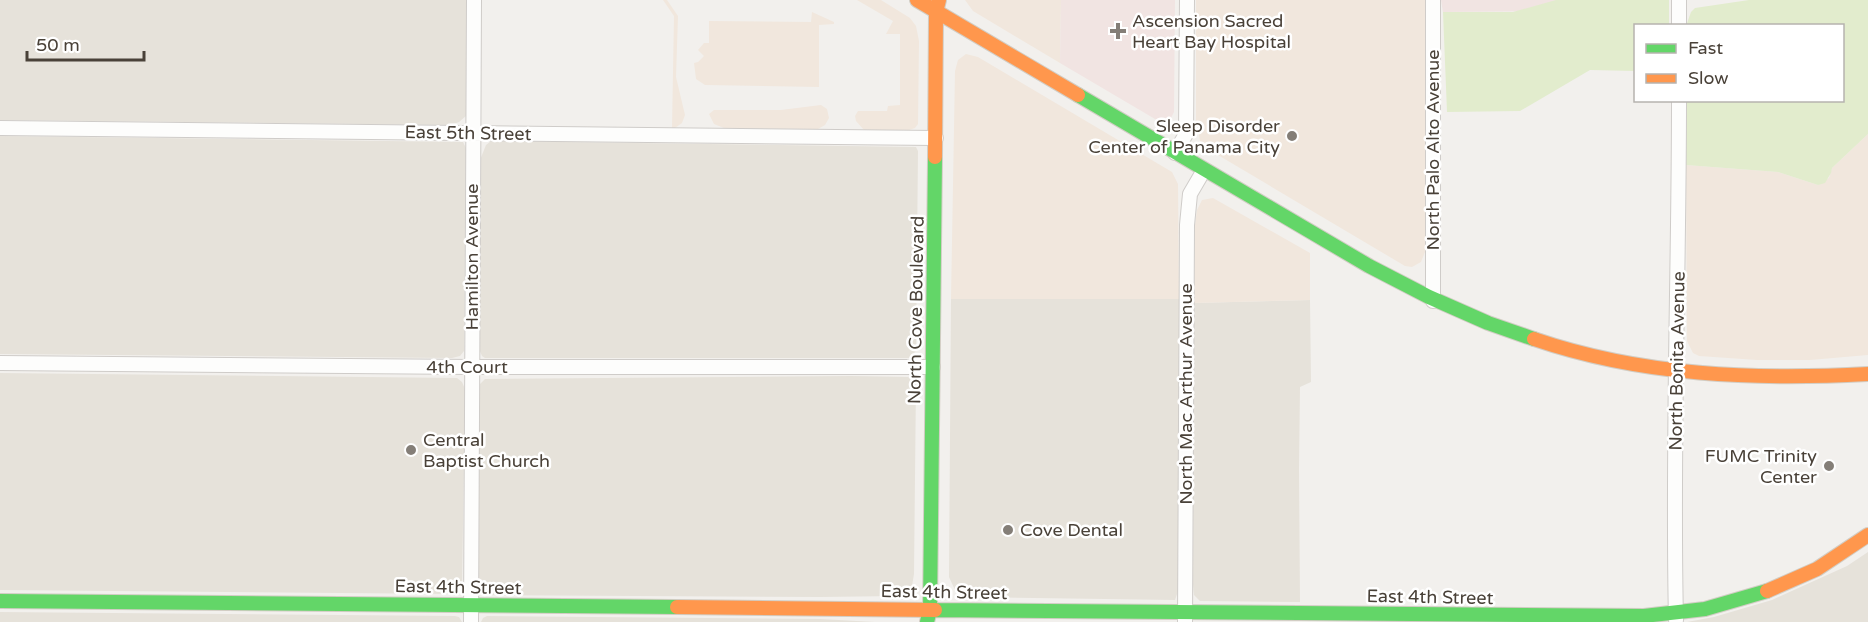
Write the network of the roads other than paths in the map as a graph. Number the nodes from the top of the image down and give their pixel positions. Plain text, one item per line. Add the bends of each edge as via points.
1 (474, 0) edge
2 (917, 0) edge
3 (1186, 0) edge
4 (1433, 0) edge
5 (1679, 0) edge
6 (936, 4) edge
7 (1679, 24) edge
8 (1679, 102) edge
9 (0, 128) edge
10 (474, 133) junction
11 (936, 138) junction
12 (1175, 153) junction
13 (1204, 170) junction
14 (1433, 301) junction
15 (0, 363) edge
16 (472, 367) junction
17 (933, 367) junction
18 (1676, 372) junction
19 (1868, 374) edge
20 (1868, 535) edge
21 (0, 601) edge
22 (471, 605) junction
23 (1185, 617) edge
24 (930, 618) edge
25 (1676, 618) edge
26 (1430, 619) edge
27 (471, 622) edge

1 - 10 street, Hamilton Avenue
2 - 6 street
3 - 12 street via 1186,134
4 - 14 street, North Palo Alto Avenue
5 - 7 street
6 - 11 street, North Cove Boulevard
6 - 12 street
8 - 18 street, North Bonita Avenue
9 - 10 street, East 5th Street
10 - 11 street, East 5th Street
10 - 16 street, Hamilton Avenue
11 - 17 street, North Cove Boulevard
12 - 13 street
13 - 14 street
13 - 23 street, North Mac Arthur Avenue via 1190,194 1187,225
14 - 18 street via 1555,347
15 - 16 street, 4th Court
16 - 17 street, 4th Court
16 - 22 street, Hamilton Avenue
17 - 24 street, North Cove Boulevard
18 - 19 street via 1770,379
18 - 25 street, North Bonita Avenue
20 - 25 street, East 4th Street via 1820,567 1770,592
21 - 22 street, East 4th Street
22 - 24 street, East 4th Street
22 - 27 street, Hamilton Avenue
23 - 24 street, East 4th Street
23 - 26 street, East 4th Street
25 - 26 street, East 4th Street

